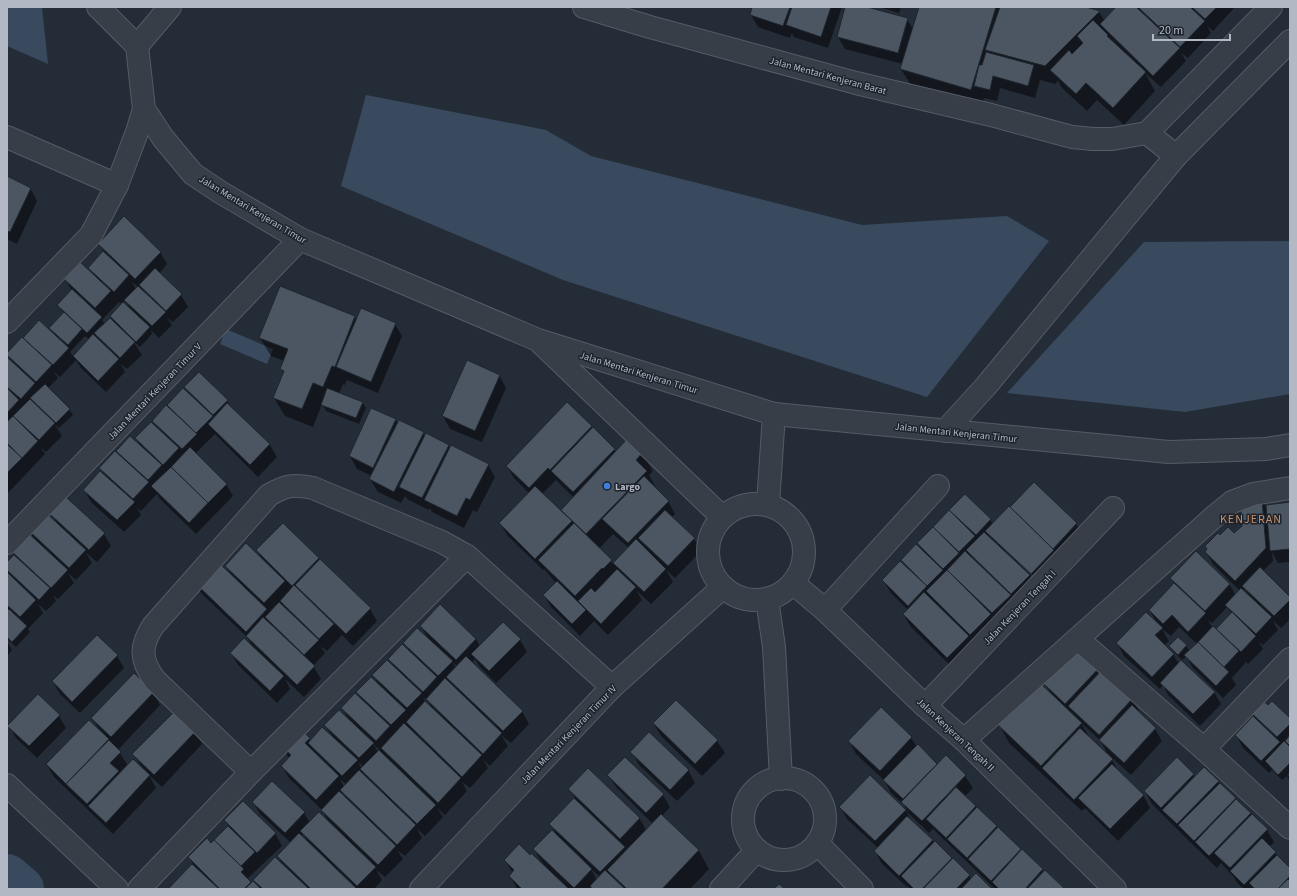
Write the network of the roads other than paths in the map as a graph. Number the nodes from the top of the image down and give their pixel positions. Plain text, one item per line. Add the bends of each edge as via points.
1 (98, 7) edge
2 (170, 7) edge
3 (584, 7) edge
4 (1271, 7) edge
5 (1290, 41) edge
6 (138, 46) junction
7 (144, 109) junction
8 (1147, 133) junction
9 (7, 137) edge
10 (1176, 156) junction
11 (117, 185) junction
12 (300, 239) junction
13 (7, 322) edge
14 (538, 340) junction
15 (774, 414) junction
16 (945, 431) junction
17 (1290, 445) edge
18 (938, 486) dead end
19 (1290, 488) edge
20 (768, 504) junction
21 (1113, 508) dead end
22 (722, 517) junction
23 (7, 543) edge
24 (467, 556) junction
25 (793, 583) junction
26 (723, 587) junction
27 (767, 599) junction
28 (825, 610) junction
29 (1078, 639) junction
30 (1290, 659) edge
31 (612, 687) junction
32 (925, 706) junction
33 (964, 740) junction
34 (1204, 749) junction
35 (251, 772) junction
36 (781, 778) junction
37 (7, 785) edge
38 (1290, 828) edge
39 (817, 843) junction
40 (757, 850) junction
41 (117, 889) edge
42 (139, 889) edge
43 (421, 889) edge
44 (721, 889) edge
45 (862, 889) edge
46 (1115, 889) edge

1 - 6 street
2 - 6 street
3 - 8 street, Jalan Mentari Kenjeran Barat via 856,83 1072,137 1112,139
4 - 8 street
5 - 10 street
6 - 7 street, Jalan Mentari Kenjeran Timur
7 - 11 street
7 - 12 street, Jalan Mentari Kenjeran Timur via 163,138 193,174
8 - 10 street
9 - 11 street
10 - 16 street via 986,386
11 - 13 street via 91,235
12 - 14 street, Jalan Mentari Kenjeran Timur
12 - 23 street, Jalan Mentari Kenjeran Timur V
14 - 15 street, Jalan Mentari Kenjeran Timur
14 - 22 street
15 - 16 street, Jalan Mentari Kenjeran Timur
15 - 20 street
16 - 17 street, Jalan Mentari Kenjeran Timur via 1169,452 1266,449
18 - 28 street
19 - 29 street via 1253,494 1232,502
20 - 22 street via 736,508
20 - 25 street via 783,511 795,522 803,537 805,553 802,569
21 - 32 street, Jalan Kenjeran Tengah I
22 - 26 street via 713,530 708,545 708,560 714,575
24 - 31 street
24 - 35 street
24 - 35 street via 442,542 313,488 297,485 269,495 153,626 146,637 143,657 148,671 155,680
25 - 27 street via 781,593
25 - 28 street, Jalan Kenjeran Tengah II
26 - 27 street via 736,596 751,600
26 - 31 street, Jalan Mentari Kenjeran Timur IV
27 - 36 street via 774,647
28 - 32 street, Jalan Kenjeran Tengah II
29 - 33 street
29 - 34 street
30 - 34 street
31 - 43 street, Jalan Mentari Kenjeran Timur IV
32 - 33 street, Jalan Kenjeran Tengah II
33 - 46 street, Jalan Kenjeran Tengah II
34 - 38 street
35 - 42 street
36 - 39 street via 794,779 806,784 816,793 825,818 823,831
36 - 40 street via 756,789 748,800 744,813 744,827 748,839
37 - 41 street
39 - 40 street via 808,852 782,860 769,857
39 - 45 street
40 - 44 street

